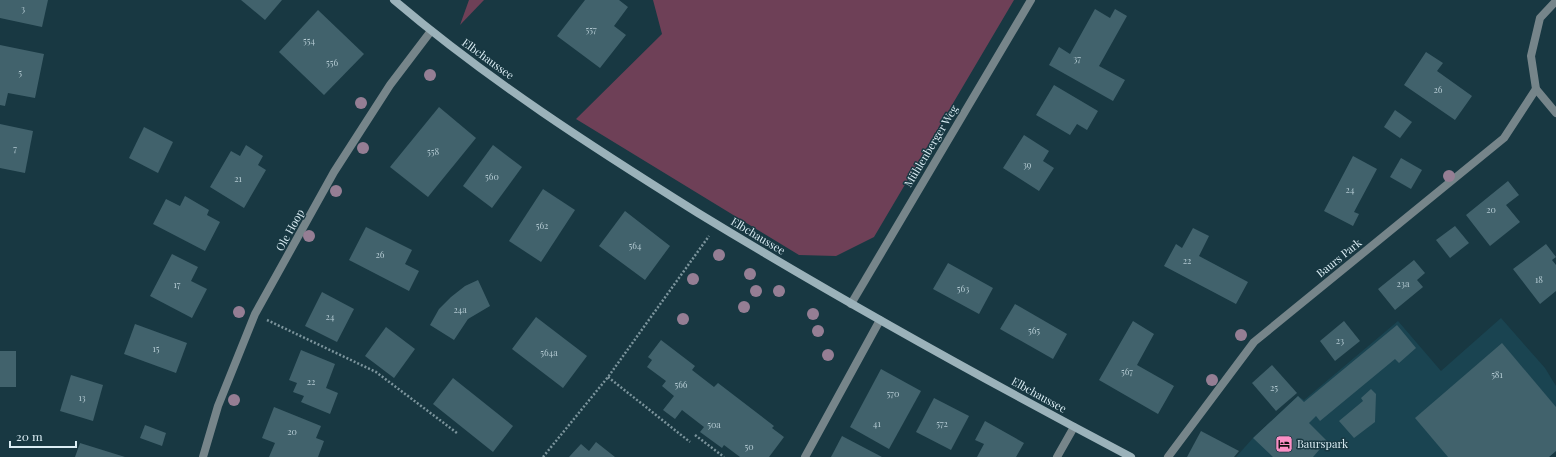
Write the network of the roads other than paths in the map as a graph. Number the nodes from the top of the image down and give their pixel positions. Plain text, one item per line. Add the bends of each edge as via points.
1 (394, 0) edge
2 (1031, 0) edge
3 (1556, 1) edge
4 (431, 31) junction
5 (1536, 89) junction
6 (1556, 113) edge
7 (851, 304) junction
8 (880, 320) junction
9 (1074, 427) junction
10 (203, 457) edge
11 (806, 457) edge
12 (1057, 457) edge
13 (1131, 457) edge
14 (1168, 457) edge

1 - 4 street, Elbchaussee
2 - 7 street, Mühlenberger Weg
3 - 5 street via 1540,18 1531,56
4 - 7 street, Elbchaussee via 600,150
4 - 10 street, Ole Hoop via 390,85 334,172 255,314 218,406
5 - 6 street
5 - 14 street, Baurs Park via 1504,138 1254,342
7 - 8 street, Elbchaussee
8 - 9 street, Elbchaussee
8 - 11 street
9 - 12 street
9 - 13 street, Elbchaussee

